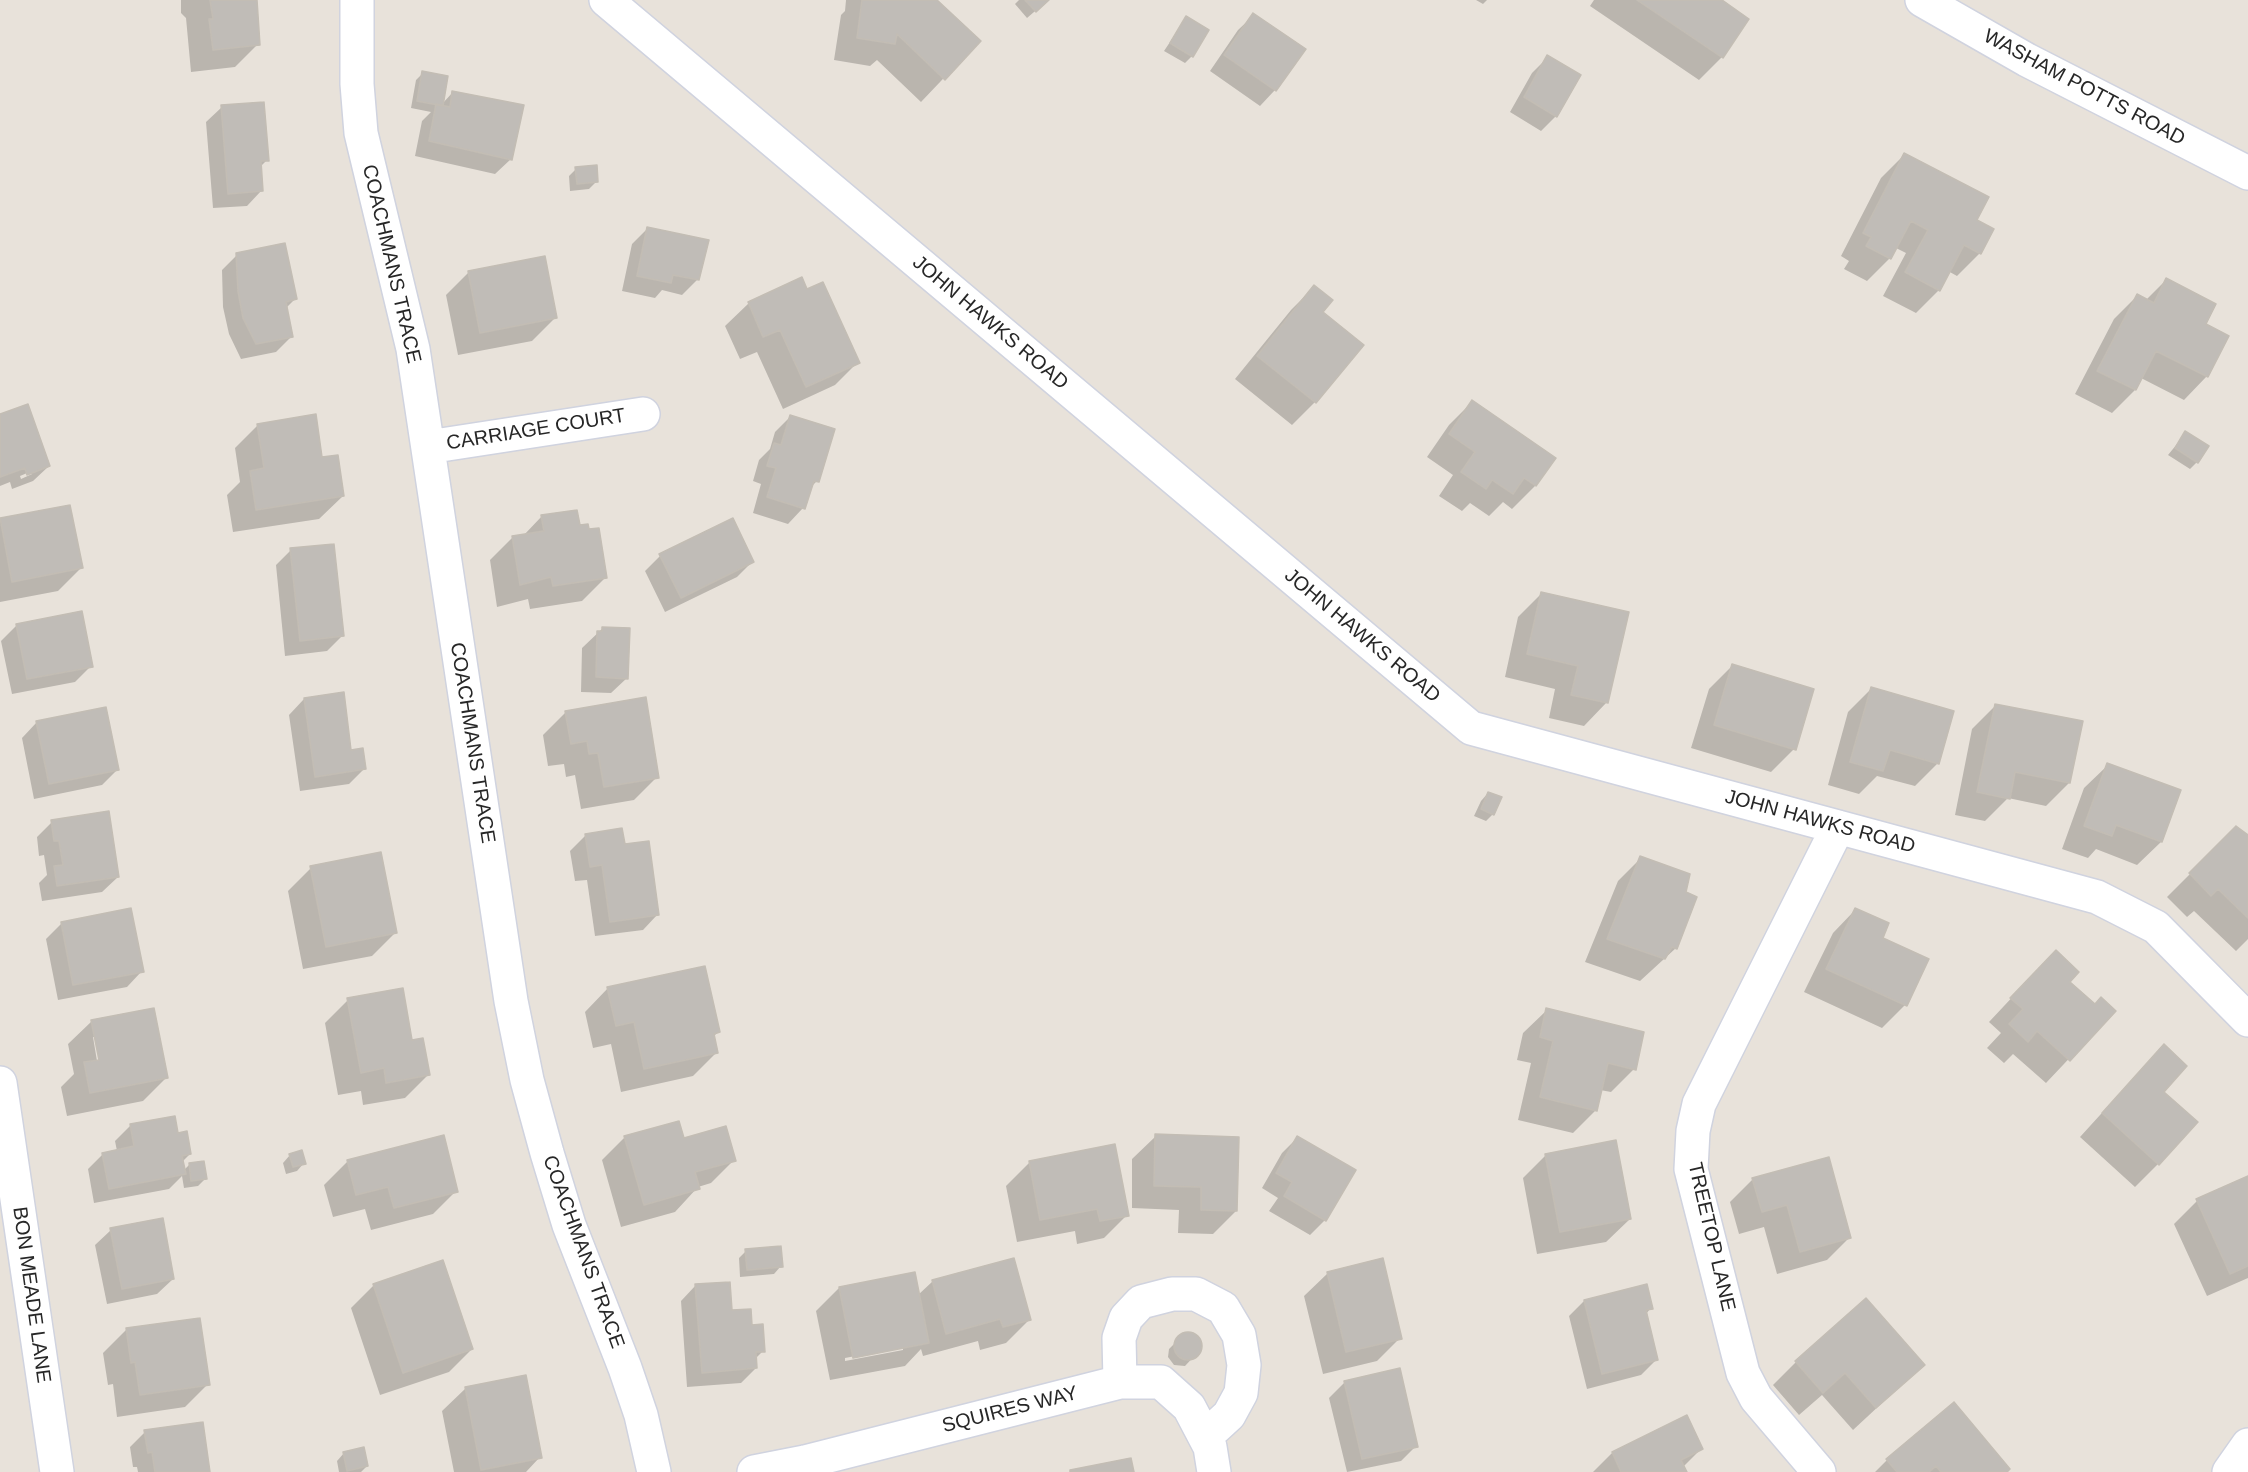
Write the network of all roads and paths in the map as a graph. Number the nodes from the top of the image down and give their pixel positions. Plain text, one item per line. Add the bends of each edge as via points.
1 (357, 0) edge
2 (606, 0) edge
3 (1922, 0) edge
4 (2248, 173) edge
5 (644, 414) dead end
6 (428, 447) junction
7 (1838, 827) junction
8 (2248, 1020) edge
9 (0, 1083) edge
10 (1120, 1382) junction
11 (1205, 1437) junction
12 (2248, 1445) edge
13 (57, 1472) edge
14 (654, 1472) edge
15 (754, 1472) edge
16 (1214, 1472) edge
17 (1819, 1472) edge
18 (2229, 1472) edge

1 - 6 street, COACHMANS TRACE via 361,133 413,349
2 - 7 street, JOHN HAWKS ROAD via 1471,728
3 - 4 street, WASHAM POTTS ROAD via 2027,60
5 - 6 street, CARRIAGE COURT
6 - 14 street, COACHMANS TRACE via 511,1001 527,1080 569,1225 625,1368
7 - 8 street, JOHN HAWKS ROAD via 2097,897 2156,927
7 - 17 street, TREETOP LANE via 1699,1104 1691,1169 1743,1373 1756,1398
9 - 13 street, BON MEADE LANE
10 - 11 street, SQUIRES WAY via 1161,1382 1189,1407
10 - 11 street via 1119,1338 1126,1318 1141,1302 1172,1294 1196,1294 1222,1308 1239,1335 1244,1365 1241,1393 1229,1415
10 - 15 street, SQUIRES WAY
11 - 16 street, SQUIRES WAY
12 - 18 street

